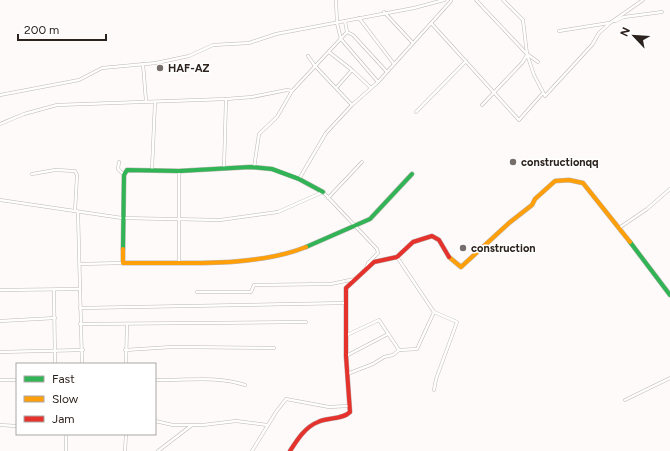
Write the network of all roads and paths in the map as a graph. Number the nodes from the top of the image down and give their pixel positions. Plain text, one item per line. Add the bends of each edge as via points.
1 (336, 0) edge
2 (444, 0) edge
3 (451, 0) edge
4 (476, 0) edge
5 (503, 0) edge
6 (643, 0) edge
7 (384, 12) junction
8 (662, 12) dead end
9 (359, 18) junction
10 (345, 21) junction
11 (337, 23) junction
12 (431, 23) junction
13 (610, 23) junction
14 (559, 31) dead end
15 (346, 32) junction
16 (341, 38) junction
17 (412, 42) junction
18 (329, 52) junction
19 (527, 54) junction
20 (308, 56) dead end
21 (466, 61) junction
22 (538, 62) dead end
23 (143, 64) junction
24 (394, 64) junction
25 (315, 66) junction
26 (352, 70) junction
27 (387, 72) junction
28 (378, 82) junction
29 (336, 87) junction
30 (371, 88) junction
31 (292, 91) junction
32 (493, 93) junction
33 (543, 93) junction
34 (0, 95) edge
35 (226, 99) junction
36 (146, 101) junction
37 (155, 102) junction
38 (352, 105) junction
39 (482, 105) dead end
40 (416, 112) dead end
41 (0, 124) edge
42 (119, 162) dead end
43 (362, 162) dead end
44 (254, 168) junction
45 (152, 169) junction
46 (224, 170) junction
47 (179, 171) junction
48 (32, 174) dead end
49 (412, 174) dead end
50 (124, 175) junction
51 (298, 179) junction
52 (670, 189) edge
53 (323, 192) junction
54 (328, 198) junction
55 (0, 200) edge
56 (76, 212) junction
57 (122, 218) junction
58 (179, 220) junction
59 (356, 227) junction
60 (619, 228) junction
61 (397, 257) junction
62 (179, 262) junction
63 (123, 263) junction
64 (80, 264) junction
65 (366, 270) junction
66 (355, 279) junction
67 (0, 290) edge
68 (54, 290) junction
69 (80, 290) junction
70 (197, 292) dead end
71 (670, 295) edge
72 (346, 304) junction
73 (80, 308) junction
74 (434, 312) junction
75 (55, 318) junction
76 (0, 321) edge
77 (306, 322) dead end
78 (80, 324) junction
79 (127, 324) junction
80 (388, 334) junction
81 (347, 335) junction
82 (274, 348) dead end
83 (55, 350) junction
84 (83, 350) junction
85 (125, 350) junction
86 (399, 350) junction
87 (0, 352) edge
88 (346, 356) junction
89 (55, 363) edge
90 (82, 363) edge
91 (126, 363) edge
92 (347, 374) junction
93 (670, 378) edge
94 (0, 380) edge
95 (16, 380) edge
96 (156, 380) edge
97 (244, 385) dead end
98 (434, 390) dead end
99 (625, 400) dead end
100 (348, 406) junction
101 (156, 421) edge
102 (0, 425) edge
103 (193, 425) junction
104 (267, 425) junction
105 (16, 426) edge
106 (66, 435) edge
107 (126, 435) edge
108 (66, 451) edge
109 (125, 451) edge
110 (158, 451) edge
111 (252, 451) edge
112 (290, 451) edge

1 - 11 street
2 - 7 street
3 - 12 street
4 - 19 street
5 - 19 street via 523,20
6 - 13 street
7 - 9 street
7 - 17 street
8 - 13 street via 624,17
9 - 10 street
9 - 24 street
10 - 11 street
10 - 15 street
11 - 16 street
11 - 23 street via 276,34 249,43 213,45 189,56
12 - 17 street
12 - 21 street
13 - 14 street
13 - 33 street via 599,33 569,72 544,96
15 - 16 street
15 - 27 street via 354,35
16 - 18 street
16 - 28 street
17 - 24 street
18 - 25 street
18 - 26 street
19 - 22 street
19 - 32 street via 522,63
19 - 33 street
20 - 25 street
21 - 32 street
21 - 40 street
23 - 34 street via 102,68 79,80
23 - 36 street
24 - 27 street
25 - 29 street
25 - 31 street
26 - 29 street
26 - 30 street
27 - 28 street
28 - 30 street
29 - 38 street
30 - 38 street
31 - 35 street
31 - 44 street via 277,117 259,134
32 - 33 street via 518,120
32 - 39 street
35 - 37 street
35 - 46 street
36 - 37 street
36 - 41 street via 57,105
37 - 45 street
38 - 51 street via 326,133
42 - 50 street via 118,169
43 - 54 street
44 - 46 street
44 - 51 street via 272,169
45 - 47 street
45 - 50 street via 127,170
46 - 47 street
47 - 58 street
48 - 56 street via 55,170 75,171
49 - 59 street via 370,219
50 - 57 street
51 - 53 street
52 - 60 street
53 - 54 street
53 - 58 street via 288,208 264,215 220,220
54 - 59 street
55 - 56 street
56 - 57 street
56 - 64 street
57 - 58 street
57 - 63 street
58 - 62 street
59 - 62 street via 291,252 237,261
59 - 65 street via 378,251 368,263
60 - 61 street via 583,183 555,181 532,205 461,267 443,254 439,240 432,236 413,242
60 - 71 street
61 - 65 street via 379,260
61 - 74 street
62 - 63 street
63 - 64 street
64 - 69 street
65 - 66 street
66 - 70 street via 331,284 254,285 251,292
66 - 72 street via 346,288
67 - 68 street
68 - 69 street
68 - 75 street
69 - 73 street
72 - 73 street
72 - 81 street
73 - 78 street
74 - 86 street via 417,349
74 - 98 street via 457,322
75 - 76 street
75 - 83 street
77 - 79 street
78 - 79 street
78 - 84 street
79 - 85 street
80 - 81 street via 379,320
80 - 86 street
80 - 88 street
81 - 88 street
82 - 85 street via 172,347
83 - 84 street
83 - 87 street
83 - 89 street
84 - 90 street
85 - 91 street
86 - 92 street via 393,355
88 - 92 street
92 - 100 street
93 - 99 street
94 - 95 street
96 - 97 street via 196,378 230,380
100 - 104 street via 329,407 286,399
100 - 112 street via 350,412 345,417 327,418 310,424
101 - 103 street
102 - 105 street
103 - 104 street via 236,421
103 - 110 street
104 - 111 street
106 - 108 street
107 - 109 street

